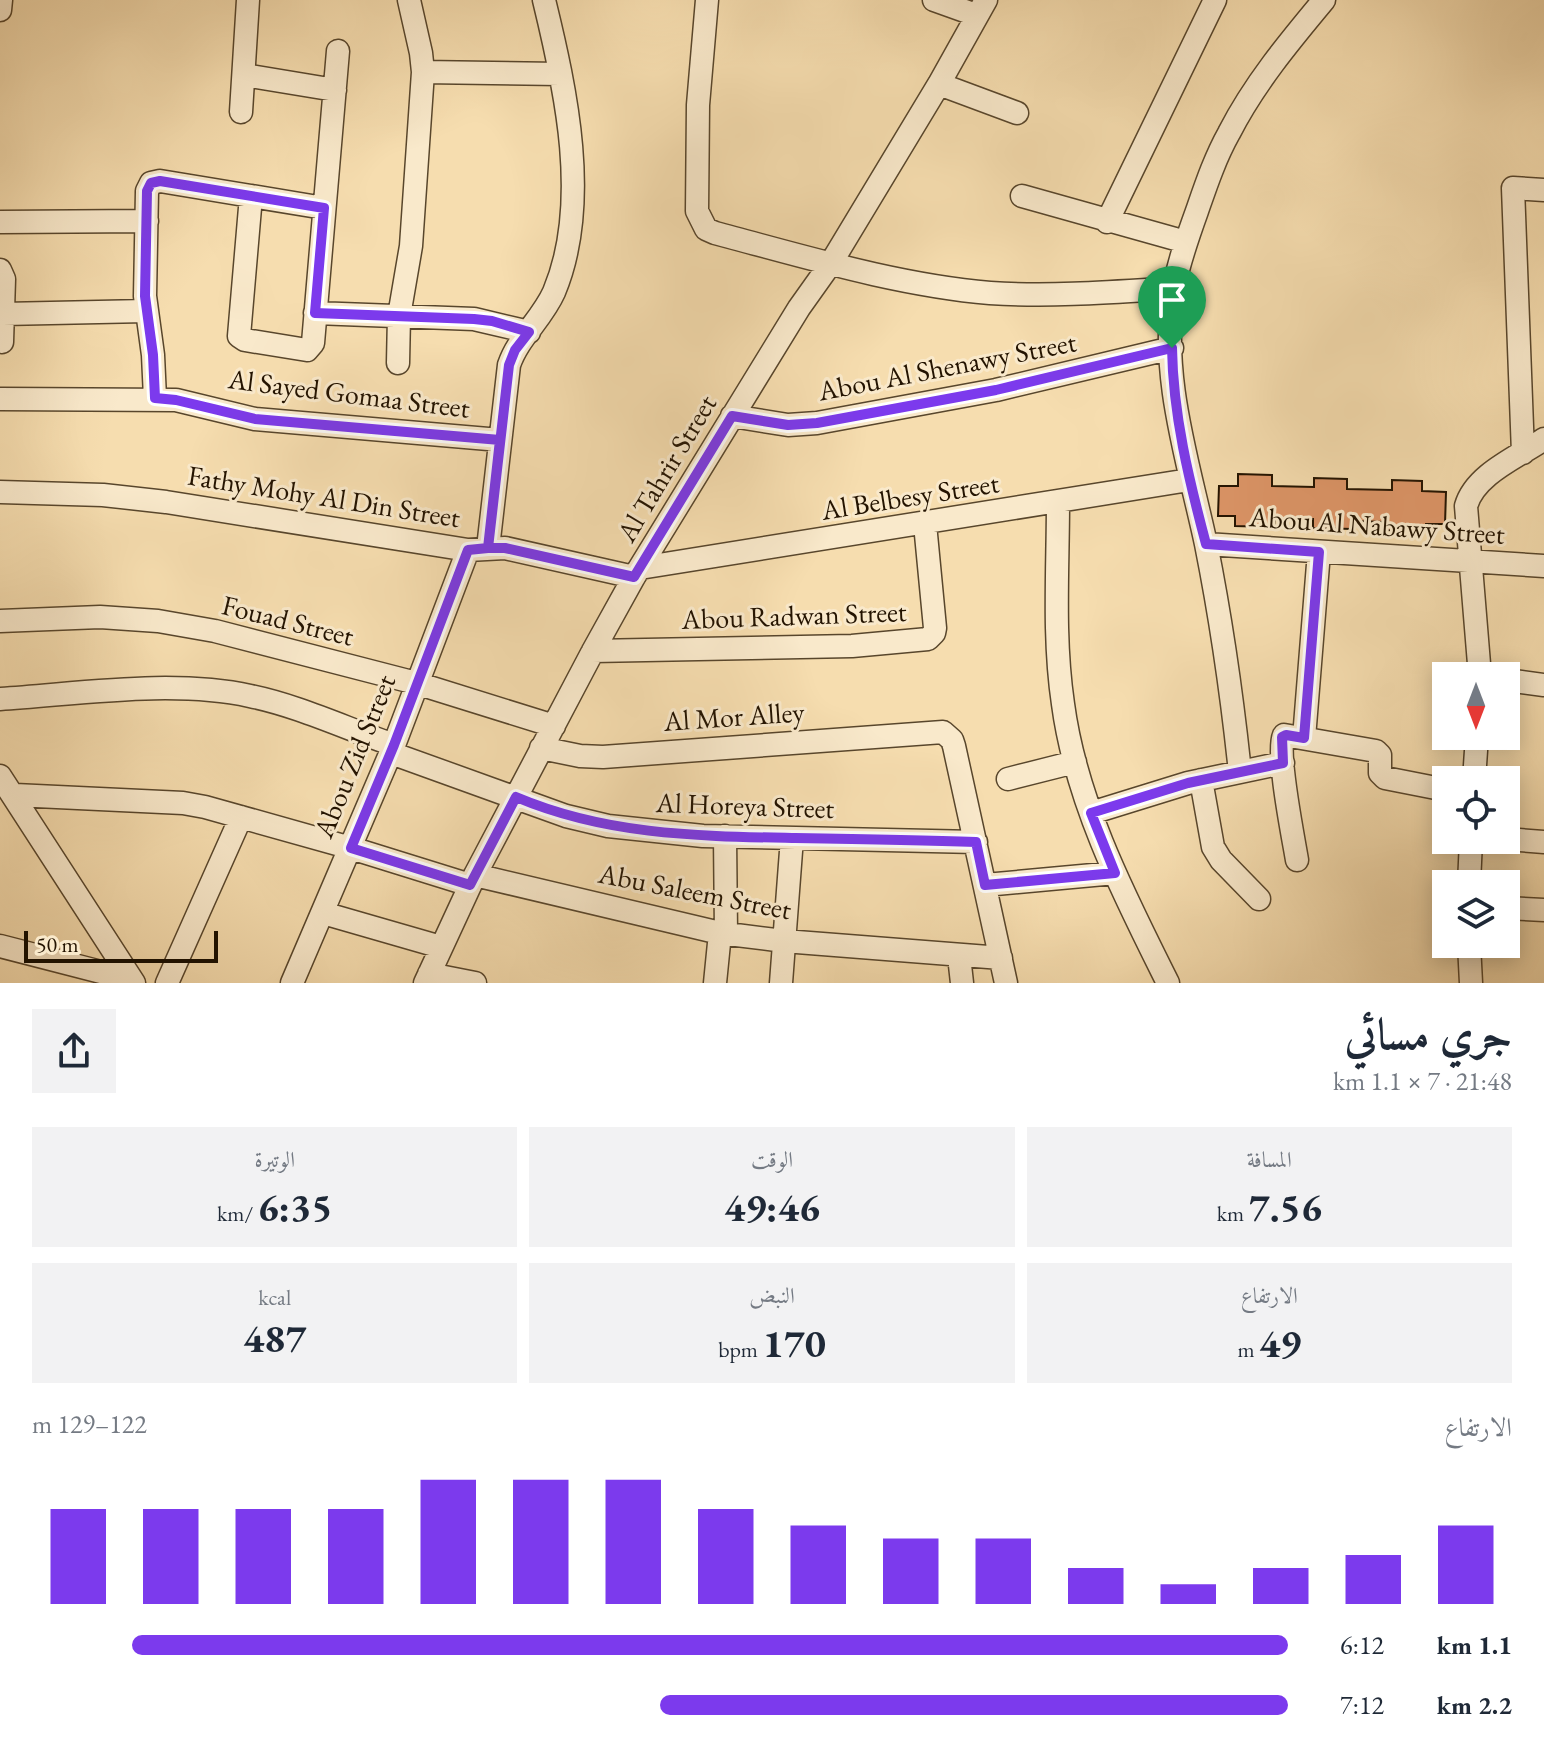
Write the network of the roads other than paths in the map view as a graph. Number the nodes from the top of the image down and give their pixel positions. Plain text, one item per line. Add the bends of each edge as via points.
1 (1, 0) edge
2 (248, 0) edge
3 (409, 0) edge
4 (544, 0) edge
5 (707, 0) edge
6 (934, 0) edge
7 (1215, 0) edge
8 (1324, 0) edge
9 (981, 8) edge
10 (0, 10) edge
11 (338, 51) dead end
12 (423, 72) junction
13 (560, 74) junction
14 (244, 75) junction
15 (939, 84) junction
16 (335, 90) junction
17 (241, 112) dead end
18 (1017, 113) dead end
19 (1544, 190) edge
20 (251, 196) junction
21 (1022, 196) dead end
22 (324, 208) junction
23 (147, 221) junction
24 (0, 222) edge
25 (1107, 222) junction
26 (1186, 242) junction
27 (831, 263) junction
28 (0, 270) edge
29 (1174, 288) junction
30 (146, 311) junction
31 (315, 313) junction
32 (3, 314) junction
33 (399, 316) junction
34 (529, 332) junction
35 (2, 342) dead end
36 (1172, 348) junction
37 (398, 363) dead end
38 (155, 398) junction
39 (0, 399) edge
40 (732, 416) junction
41 (1544, 439) edge
42 (500, 440) junction
43 (1523, 453) junction
44 (1189, 480) junction
45 (0, 492) edge
46 (1058, 502) junction
47 (925, 524) junction
48 (1206, 544) junction
49 (478, 549) junction
50 (1319, 552) junction
51 (1470, 563) junction
52 (1544, 566) edge
53 (637, 573) junction
54 (0, 621) edge
55 (593, 651) junction
56 (1479, 662) edge
57 (1520, 682) edge
58 (416, 683) junction
59 (1544, 685) edge
60 (0, 699) edge
61 (554, 726) junction
62 (1295, 736) junction
63 (541, 748) junction
64 (392, 749) junction
65 (1075, 762) junction
66 (1283, 763) junction
67 (1240, 772) junction
68 (0, 776) edge
69 (1008, 779) dead end
70 (1201, 780) junction
71 (1432, 787) edge
72 (15, 795) junction
73 (516, 797) junction
74 (1091, 813) junction
75 (241, 817) junction
76 (725, 836) junction
77 (792, 838) junction
78 (1520, 840) edge
79 (976, 842) junction
80 (1544, 842) edge
81 (351, 848) junction
82 (1297, 860) dead end
83 (1115, 873) junction
84 (473, 880) junction
85 (985, 885) junction
86 (1259, 899) dead end
87 (1520, 909) edge
88 (1544, 910) edge
89 (323, 913) junction
90 (723, 933) junction
91 (784, 941) junction
92 (0, 946) edge
93 (441, 947) junction
94 (959, 956) junction
95 (1001, 958) junction
96 (1470, 958) edge
97 (427, 979) edge
98 (133, 981) edge
99 (167, 983) edge
100 (292, 983) edge
101 (475, 983) edge
102 (715, 983) edge
103 (781, 983) edge
104 (962, 983) edge
105 (1006, 983) edge
106 (1168, 983) edge
107 (1471, 983) edge

1 - 10 street
2 - 14 street
3 - 12 street
4 - 13 street, Abou Zid Street
5 - 27 street via 697,126 700,221 715,233
6 - 9 street
7 - 25 street
8 - 26 street via 1285,46 1233,124
9 - 15 street, Al Tahrir Street
11 - 16 street
12 - 13 street
12 - 33 street via 411,246
13 - 34 street, Abou Zid Street via 573,198 568,248 553,293
14 - 16 street
14 - 17 street
15 - 18 street
15 - 27 street, Al Tahrir Street
16 - 22 street
19 - 43 street via 1513,188
20 - 22 street
20 - 23 street via 151,183
20 - 31 street via 239,336 307,350 313,343
21 - 25 street
22 - 31 street
23 - 24 street
23 - 30 street
25 - 26 street
26 - 29 street
27 - 29 street via 899,280 989,293 1079,295
27 - 40 street, Al Tahrir Street
28 - 32 street
29 - 36 street
30 - 32 street
30 - 38 street
31 - 33 street
32 - 35 street
33 - 34 street via 492,321
33 - 37 street
34 - 42 street, Abou Zid Street via 509,365
36 - 40 street, Abou Al Shenawy Street via 996,390 817,423
36 - 44 street
38 - 39 street, Al Sayed Gomaa Street
38 - 42 street, Al Sayed Gomaa Street via 255,419
40 - 53 street, Al Tahrir Street
41 - 43 street
42 - 49 street, Abou Zid Street
43 - 51 street via 1469,495
44 - 46 street, Al Belbesy Street
44 - 48 street
45 - 49 street, Fathy Mohy Al Din Street via 150,500
46 - 47 street, Al Belbesy Street
46 - 65 street via 1060,677
47 - 53 street, Al Belbesy Street
47 - 55 street, Abou Radwan Street via 935,628 928,639 852,646
48 - 50 street, Abou Al Nabawy Street
48 - 67 street
49 - 53 street, Fathy Mohy Al Din Street via 505,548
49 - 58 street, Abou Zid Street
50 - 51 street, Abou Al Nabawy Street
50 - 62 street
51 - 52 street, Abou Al Nabawy Street
51 - 56 street
53 - 55 street, Al Tahrir Street
54 - 58 street, Fouad Street via 158,621
55 - 61 street, Al Tahrir Street
57 - 59 street
58 - 61 street, Fouad Street
58 - 64 street, Abou Zid Street
60 - 64 street, Al Horeya Street via 162,690 227,692 274,703
61 - 63 street, Al Tahrir Street
62 - 66 street via 1281,739
62 - 71 street via 1376,751 1385,778
63 - 73 street, Al Tahrir Street
63 - 79 street, Al Mor Alley via 603,757 943,732 952,740
64 - 73 street, Al Horeya Street
64 - 81 street, Abou Zid Street
65 - 69 street
65 - 74 street
66 - 67 street
66 - 82 street
67 - 70 street
68 - 72 street
70 - 74 street
70 - 86 street via 1213,847
72 - 75 street, Abu Saleem Street via 183,803
72 - 98 street
73 - 76 street, Al Horeya Street via 587,822
73 - 84 street, Al Tahrir Street
74 - 83 street
75 - 81 street, Abu Saleem Street
75 - 99 street
76 - 77 street, Al Horeya Street
76 - 90 street
77 - 79 street, Al Horeya Street
77 - 91 street
78 - 80 street
79 - 85 street
81 - 84 street, Abu Saleem Street
81 - 89 street, Abou Zid Street
83 - 85 street
83 - 106 street
84 - 90 street, Abu Saleem Street
84 - 93 street, Al Tahrir Street
85 - 95 street
87 - 88 street
89 - 93 street
89 - 100 street, Abou Zid Street
90 - 91 street, Abu Saleem Street
90 - 102 street
91 - 94 street, Abu Saleem Street
91 - 103 street
92 - 98 street
93 - 97 street, Al Tahrir Street
94 - 95 street, Abu Saleem Street
94 - 104 street
95 - 105 street
96 - 107 street
97 - 101 street

